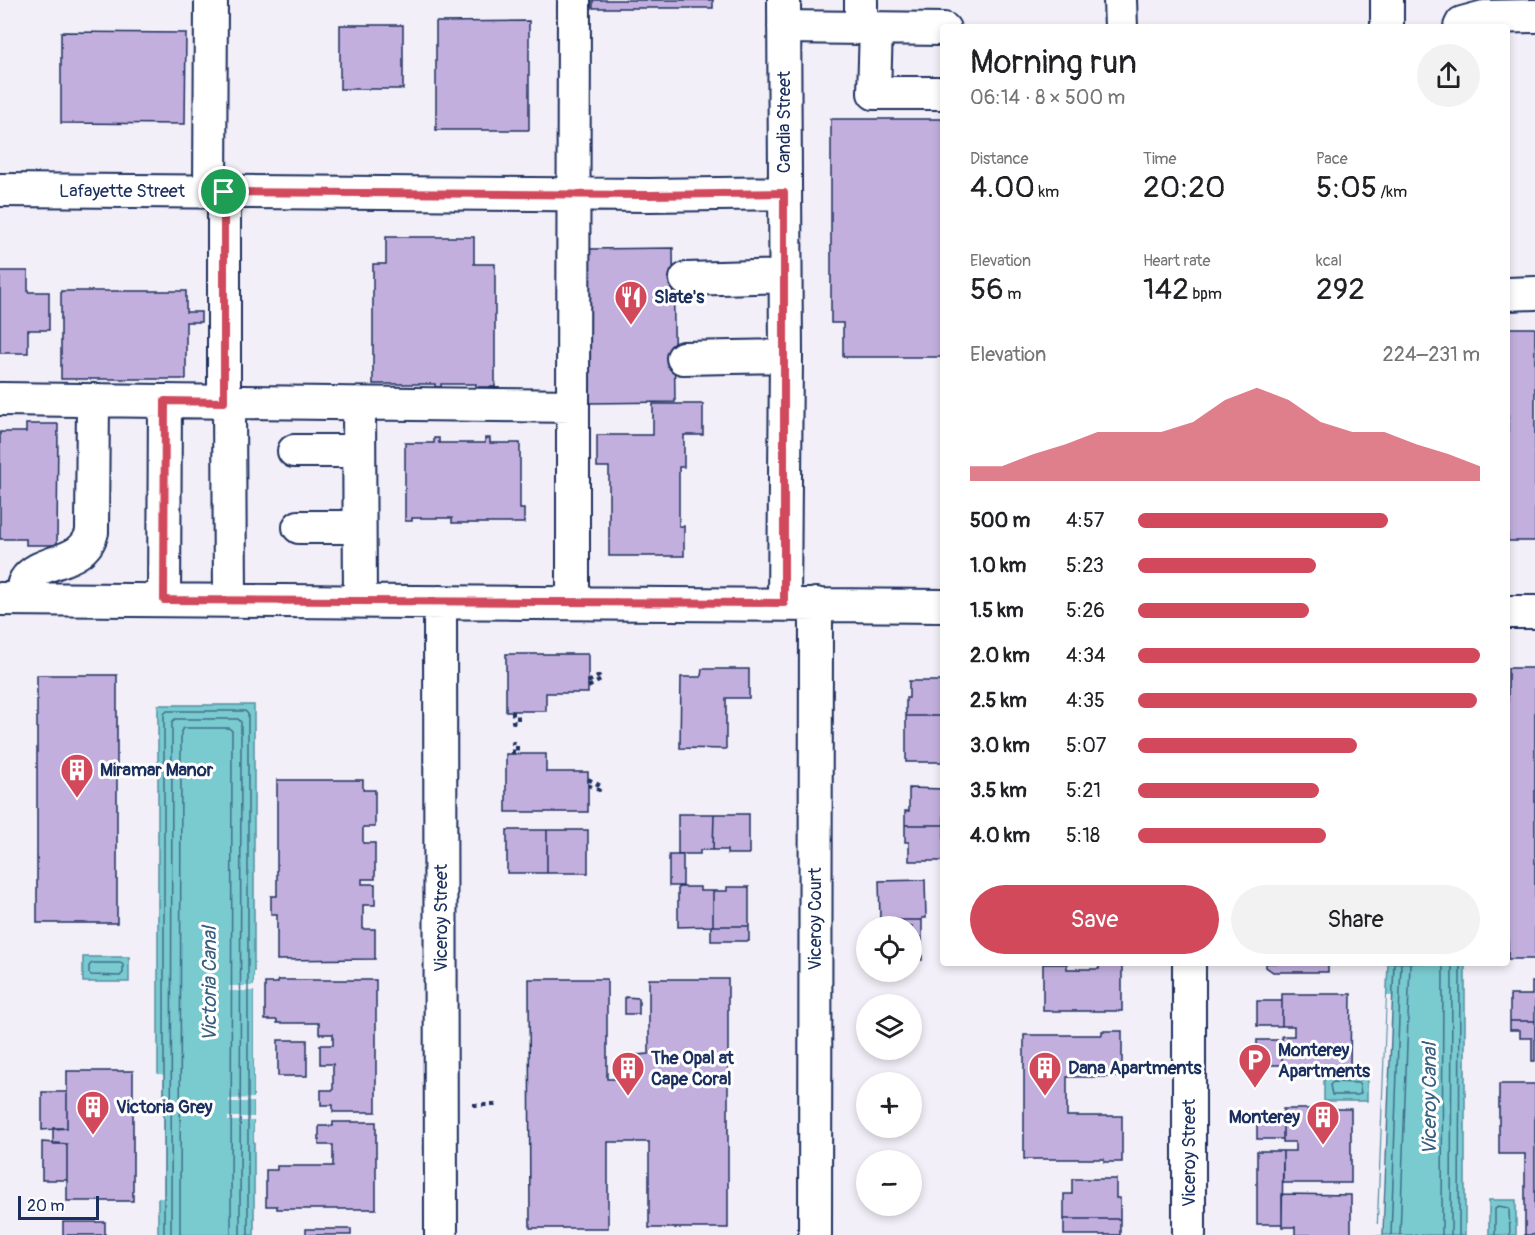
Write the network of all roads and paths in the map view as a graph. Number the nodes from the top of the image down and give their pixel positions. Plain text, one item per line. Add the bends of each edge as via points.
1 (211, 0) edge
2 (574, 0) edge
3 (1120, 0) edge
4 (1387, 0) edge
5 (784, 14) edge
6 (1535, 16) edge
7 (866, 19) edge
8 (1488, 22) edge
9 (1121, 24) edge
10 (1387, 24) edge
11 (940, 28) edge
12 (940, 93) edge
13 (0, 190) edge
14 (217, 192) junction
15 (784, 193) junction
16 (574, 195) junction
17 (785, 276) junction
18 (686, 279) dead end
19 (1535, 293) edge
20 (1510, 294) edge
21 (786, 356) junction
22 (683, 358) dead end
23 (0, 399) edge
24 (93, 400) junction
25 (165, 401) junction
26 (226, 402) junction
27 (359, 404) junction
28 (573, 406) junction
29 (294, 451) dead end
30 (359, 451) junction
31 (298, 527) dead end
32 (359, 527) junction
33 (11, 599) edge
34 (164, 600) junction
35 (230, 600) junction
36 (360, 601) junction
37 (440, 602) junction
38 (573, 603) junction
39 (784, 603) junction
40 (816, 604) junction
41 (940, 606) edge
42 (1510, 612) edge
43 (1535, 612) edge
44 (588, 779) dead end
45 (588, 785) dead end
46 (1189, 966) edge
47 (473, 1105) dead end
48 (499, 1105) dead end
49 (441, 1235) edge
50 (815, 1235) edge
51 (1189, 1235) edge

1 - 14 street
2 - 16 street
3 - 9 street
4 - 10 street
5 - 7 street
5 - 15 street, Candia Street
6 - 8 street
7 - 11 street
7 - 12 street via 874,93
13 - 14 street, Lafayette Street
14 - 16 street, Lafayette Street
14 - 26 street
15 - 16 street, Lafayette Street
15 - 17 street, Candia Street
16 - 28 street
17 - 18 street
17 - 21 street, Candia Street
19 - 20 street
21 - 22 street
21 - 39 street, Candia Street
23 - 24 street
24 - 25 street
24 - 33 street via 90,541 77,553 34,572
25 - 26 street
25 - 34 street
26 - 27 street
26 - 35 street
27 - 28 street
27 - 30 street
28 - 38 street
29 - 30 street
30 - 32 street
31 - 32 street
32 - 36 street
33 - 34 street
34 - 35 street
35 - 36 street
36 - 37 street
37 - 38 street
37 - 49 street, Viceroy Street
38 - 39 street
39 - 40 street
40 - 41 street
40 - 50 street, Viceroy Court
42 - 43 street
44 - 45 path via 601,786 598,790
46 - 51 street, Viceroy Street
47 - 48 path

